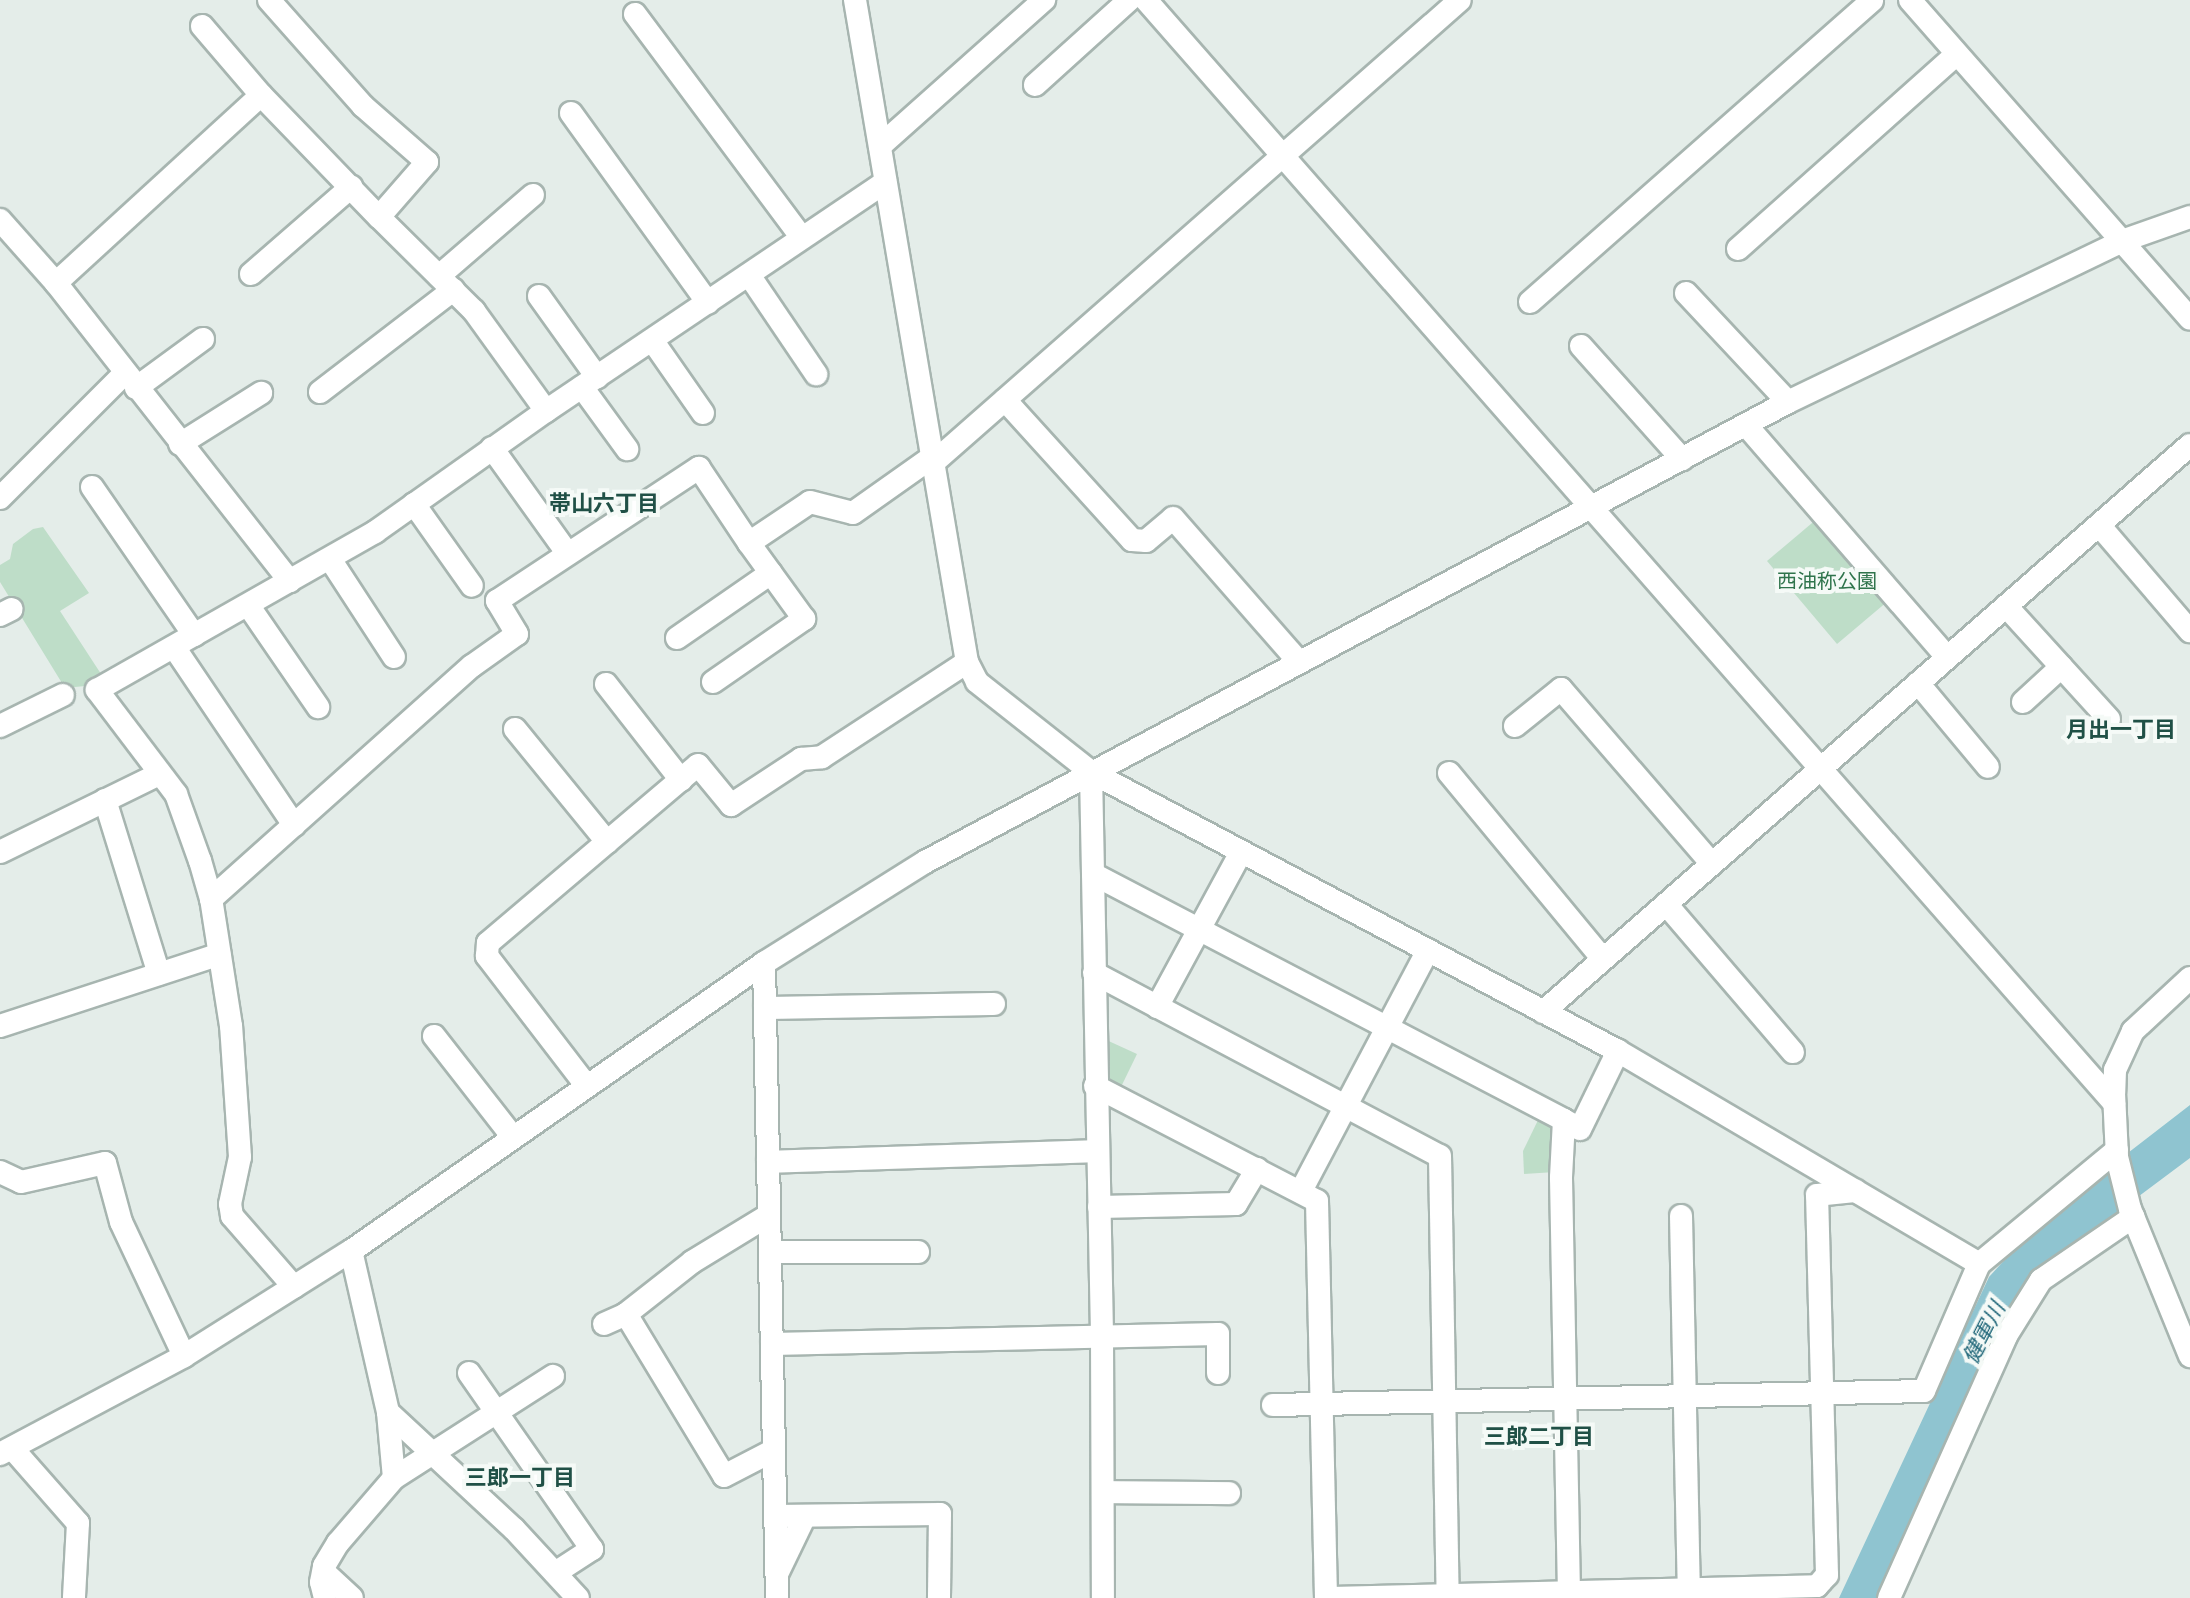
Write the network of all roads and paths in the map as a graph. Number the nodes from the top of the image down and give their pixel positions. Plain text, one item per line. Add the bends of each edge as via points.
1 (269, 0) edge
2 (855, 0) edge
3 (1044, 0) edge
4 (1129, 0) edge
5 (1146, 0) edge
6 (1460, 0) edge
7 (1872, 0) edge
8 (1910, 0) edge
9 (635, 14) dead end
10 (202, 26) dead end
11 (1957, 54) junction
12 (1035, 85) dead end
13 (261, 95) junction
14 (571, 113) dead end
15 (880, 146) junction
16 (1282, 156) junction
17 (885, 182) junction
18 (351, 187) junction
19 (533, 195) dead end
20 (379, 217) junction
21 (2190, 217) edge
22 (3, 228) edge
23 (802, 238) junction
24 (2122, 241) junction
25 (1738, 249) dead end
26 (251, 274) dead end
27 (749, 275) junction
28 (56, 283) junction
29 (446, 283) junction
30 (1686, 293) dead end
31 (539, 296) dead end
32 (1530, 302) dead end
33 (708, 303) junction
34 (2190, 319) edge
35 (203, 339) dead end
36 (652, 340) junction
37 (1581, 346) dead end
38 (816, 374) dead end
39 (130, 381) junction
40 (589, 382) junction
41 (320, 392) dead end
42 (261, 393) dead end
43 (1005, 400) junction
44 (1788, 402) junction
45 (546, 411) junction
46 (703, 413) dead end
47 (1746, 425) junction
48 (180, 444) junction
49 (2190, 445) edge
50 (492, 448) junction
51 (627, 449) dead end
52 (1682, 459) junction
53 (933, 460) junction
54 (92, 487) dead end
55 (0, 498) edge
56 (414, 504) junction
57 (1593, 506) junction
58 (2099, 525) junction
59 (749, 543) junction
60 (568, 554) junction
61 (330, 559) junction
62 (771, 573) junction
63 (290, 581) junction
64 (472, 586) dead end
65 (248, 605) junction
66 (2006, 606) junction
67 (2190, 631) edge
68 (194, 635) junction
69 (677, 638) dead end
70 (174, 647) junction
71 (394, 657) dead end
72 (1947, 657) junction
73 (967, 662) junction
74 (1299, 662) junction
75 (2061, 667) junction
76 (713, 682) dead end
77 (1918, 683) junction
78 (606, 684) dead end
79 (63, 695) dead end
80 (2023, 702) dead end
81 (318, 707) dead end
82 (2109, 719) dead end
83 (0, 726) edge
84 (1515, 726) dead end
85 (515, 729) dead end
86 (1988, 767) dead end
87 (1821, 768) junction
88 (1091, 772) junction
89 (1449, 773) dead end
90 (159, 774) junction
91 (681, 780) junction
92 (105, 800) junction
93 (294, 825) junction
94 (607, 842) junction
95 (0, 852) edge
96 (1241, 852) junction
97 (1712, 864) junction
98 (1093, 874) junction
99 (211, 899) junction
100 (1666, 904) junction
101 (1200, 929) junction
102 (1428, 950) junction
103 (220, 954) junction
104 (1603, 959) junction
105 (764, 963) junction
106 (1094, 973) junction
107 (159, 974) junction
108 (2190, 978) edge
109 (994, 1004) dead end
110 (1157, 1007) junction
111 (765, 1008) junction
112 (1543, 1012) junction
113 (0, 1026) edge
114 (1387, 1028) junction
115 (434, 1036) dead end
116 (1618, 1051) junction
117 (1793, 1052) dead end
118 (586, 1085) junction
119 (1095, 1086) junction
120 (2114, 1103) junction
121 (1344, 1108) junction
122 (1564, 1120) junction
123 (513, 1137) junction
124 (1097, 1151) junction
125 (2117, 1153) junction
126 (768, 1162) junction
127 (1257, 1169) junction
128 (0, 1172) edge
129 (1301, 1191) junction
130 (1856, 1191) junction
131 (1099, 1207) junction
132 (2132, 1213) junction
133 (769, 1215) junction
134 (1681, 1216) dead end
135 (351, 1251) junction
136 (770, 1252) junction
137 (918, 1252) dead end
138 (1979, 1264) junction
139 (294, 1287) junction
140 (626, 1314) junction
141 (604, 1324) dead end
142 (1102, 1335) junction
143 (772, 1344) junction
144 (184, 1356) junction
145 (2190, 1356) edge
146 (469, 1373) dead end
147 (1218, 1373) dead end
148 (553, 1376) dead end
149 (1822, 1393) junction
150 (1684, 1397) junction
151 (1565, 1399) junction
152 (1443, 1402) junction
153 (1322, 1403) junction
154 (1273, 1405) dead end
155 (388, 1412) junction
156 (494, 1413) junction
157 (774, 1450) junction
158 (6, 1451) edge
159 (432, 1453) junction
160 (394, 1478) junction
161 (1103, 1492) junction
162 (1229, 1493) dead end
163 (775, 1516) junction
164 (805, 1516) junction
165 (324, 1572) junction
166 (555, 1573) junction
167 (776, 1588) edge
168 (1688, 1593) edge
169 (1569, 1595) edge
170 (1448, 1596) edge
171 (74, 1598) edge
172 (325, 1598) edge
173 (352, 1598) edge
174 (578, 1598) edge
175 (939, 1598) edge
176 (1103, 1598) edge
177 (1328, 1598) edge
178 (1889, 1598) edge

1 - 20 street via 363,106 427,162
2 - 15 street
3 - 15 street
4 - 12 street
5 - 16 street
6 - 16 street
7 - 32 street
8 - 11 street
9 - 23 street
10 - 13 street
11 - 24 street
11 - 25 street
13 - 18 street
13 - 28 street
14 - 33 street
15 - 17 street
16 - 43 street
16 - 57 street
17 - 23 street
17 - 53 street
18 - 20 street
18 - 26 street
19 - 29 street
20 - 29 street
21 - 24 street
22 - 28 street
23 - 27 street
24 - 34 street
24 - 44 street
27 - 33 street
27 - 38 street
28 - 39 street
29 - 41 street
29 - 45 street via 474,311
30 - 44 street
31 - 40 street
33 - 36 street
35 - 39 street
36 - 40 street
36 - 46 street
37 - 52 street
39 - 48 street
39 - 55 street
40 - 45 street
40 - 51 street
42 - 48 street
43 - 53 street
43 - 74 street via 1132,540 1146,541 1173,518
44 - 47 street
45 - 50 street
47 - 52 street
47 - 72 street
48 - 63 street
49 - 58 street
50 - 56 street
50 - 60 street
52 - 57 street
53 - 59 street via 853,513 810,502
53 - 73 street
54 - 68 street
56 - 61 street
56 - 64 street
57 - 74 street
57 - 87 street
58 - 66 street
58 - 67 street
59 - 60 street via 699,468
59 - 62 street
60 - 93 street via 497,601 517,634 472,666
61 - 63 street
61 - 71 street
62 - 69 street
62 - 76 street via 804,619
63 - 65 street
65 - 68 street
65 - 81 street
66 - 72 street
66 - 75 street
68 - 70 street
70 - 90 street via 97,690
70 - 93 street
72 - 77 street
73 - 88 street via 977,682
73 - 91 street via 822,757 801,759 731,805 698,765
74 - 88 street
75 - 80 street
75 - 82 street
77 - 86 street
77 - 87 street
78 - 91 street
79 - 83 street
84 - 97 street via 1561,689
85 - 94 street
87 - 97 street
87 - 120 street
88 - 96 street
88 - 98 street
88 - 105 street via 925,862
89 - 104 street
90 - 92 street
90 - 99 street via 176,794
91 - 94 street
92 - 95 street
92 - 107 street
93 - 99 street
94 - 118 street via 488,943 487,956
96 - 101 street
96 - 102 street
97 - 100 street
98 - 101 street
98 - 106 street
99 - 103 street
100 - 104 street
100 - 117 street
101 - 110 street
101 - 114 street
102 - 112 street
102 - 114 street
103 - 107 street
103 - 139 street via 240,1157 232,1216
104 - 112 street
105 - 111 street
105 - 118 street
106 - 110 street
106 - 119 street
107 - 113 street
108 - 120 street via 2133,1031 2115,1070
109 - 111 street
110 - 121 street
111 - 126 street
112 - 116 street
114 - 121 street
114 - 122 street
115 - 123 street
116 - 122 street via 1580,1129
116 - 130 street
118 - 123 street
119 - 124 street
119 - 127 street
120 - 125 street
121 - 129 street
121 - 152 street via 1440,1156
122 - 151 street
123 - 135 street
124 - 126 street
124 - 131 street
125 - 132 street
125 - 138 street
126 - 133 street
127 - 129 street
127 - 131 street via 1236,1204
128 - 144 street via 21,1182 105,1163 121,1222
129 - 153 street via 1317,1201
130 - 138 street
130 - 149 street via 1817,1195
131 - 142 street
132 - 145 street
132 - 178 street via 2041,1280 2006,1336
133 - 136 street
133 - 140 street via 692,1262
134 - 150 street
135 - 139 street
135 - 155 street
136 - 137 street
136 - 143 street
138 - 149 street via 1924,1391
139 - 144 street
140 - 141 street
140 - 157 street via 724,1476
142 - 143 street
142 - 147 street via 1218,1334
142 - 161 street
143 - 157 street
144 - 158 street
146 - 156 street
148 - 156 street
149 - 150 street
149 - 168 street via 1827,1575 1817,1586
150 - 151 street
150 - 168 street
151 - 152 street
151 - 169 street
152 - 153 street
152 - 170 street
153 - 154 street
153 - 177 street
155 - 159 street
155 - 160 street
156 - 159 street
156 - 166 street via 592,1549
157 - 163 street
158 - 171 street via 78,1523
159 - 160 street
159 - 166 street
160 - 165 street via 338,1543
161 - 162 street
161 - 176 street
163 - 164 street
163 - 167 street
164 - 167 street
164 - 175 street via 940,1514
165 - 172 street
165 - 173 street
166 - 174 street
168 - 169 street
169 - 170 street
170 - 177 street

